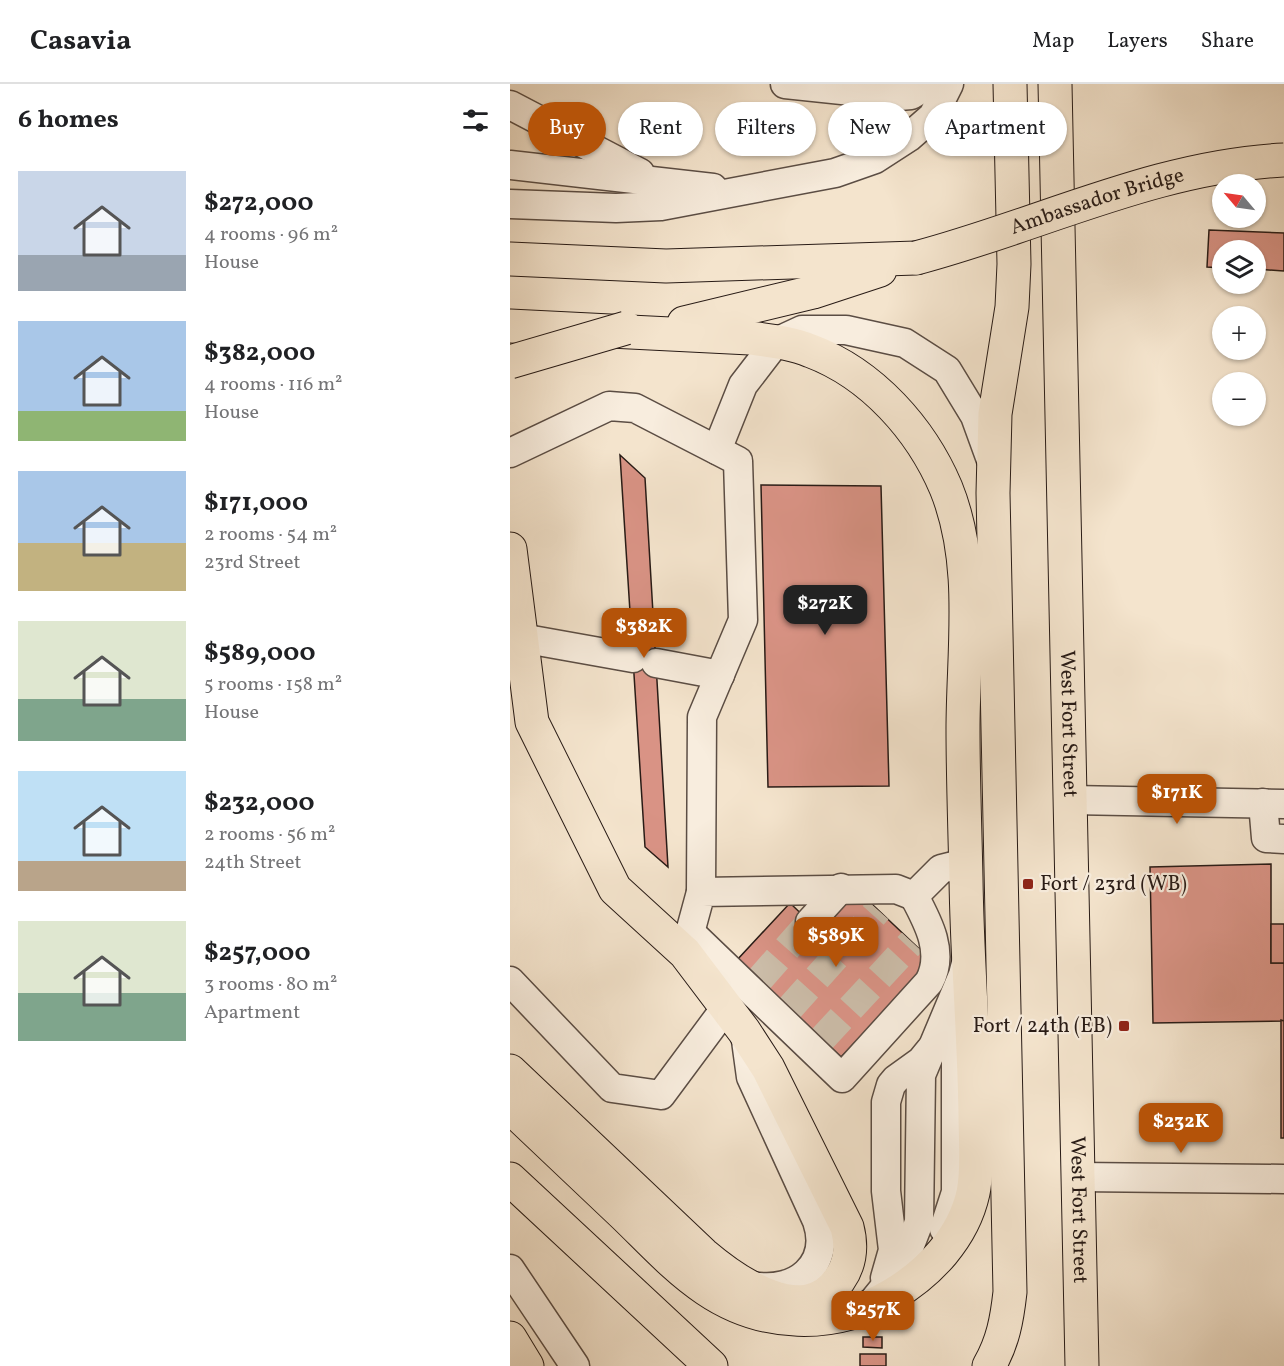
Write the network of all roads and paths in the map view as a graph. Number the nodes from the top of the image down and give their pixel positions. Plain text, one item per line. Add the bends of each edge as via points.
1 (785, 84) edge
2 (929, 84) edge
3 (949, 84) edge
4 (1010, 84) edge
5 (1055, 84) edge
6 (515, 107) edge
7 (1284, 160) edge
8 (510, 165) edge
9 (670, 183) junction
10 (748, 191) junction
11 (510, 204) edge
12 (916, 258) junction
13 (510, 259) edge
14 (510, 326) edge
15 (626, 328) junction
16 (510, 342) edge
17 (776, 342) junction
18 (510, 362) edge
19 (717, 450) junction
20 (510, 453) edge
21 (994, 468) junction
22 (510, 549) edge
23 (521, 638) junction
24 (720, 675) junction
25 (1071, 800) junction
26 (1274, 803) edge
27 (1284, 839) edge
28 (965, 863) junction
29 (841, 888) junction
30 (701, 892) junction
31 (896, 898) junction
32 (810, 922) tunnel mouth
33 (687, 942) junction
34 (963, 971) junction
35 (510, 981) edge
36 (745, 1002) junction
37 (937, 1036) junction
38 (510, 1071) edge
39 (842, 1078) junction
40 (888, 1093) junction
41 (510, 1107) edge
42 (1078, 1177) junction
43 (510, 1179) edge
44 (1284, 1179) edge
45 (510, 1269) edge
46 (894, 1292) junction
47 (848, 1314) junction
48 (510, 1338) edge
49 (527, 1366) edge
50 (575, 1366) edge
51 (711, 1366) edge
52 (989, 1366) edge
53 (1082, 1366) edge

1 - 2 street via 911,94
3 - 10 street via 933,116 875,159 835,173
4 - 21 main road via 1014,264 1012,307 995,414
5 - 25 main road, West Fort Street
6 - 9 street via 635,171
7 - 12 main road, Ambassador Bridge, bridge via 1165,180
8 - 9 street
9 - 10 street
10 - 11 street via 661,206
12 - 13 main road via 666,266
12 - 15 main road via 813,292 695,322
14 - 17 main road
15 - 16 main road, bridge
15 - 18 main road, bridge
17 - 19 street via 743,385
17 - 21 street via 802,330 846,330 905,343 947,370 975,416
17 - 28 main road via 832,360 875,391 922,444 949,498 962,542 966,578
19 - 20 street via 635,408 609,406
19 - 24 street via 738,461 743,620
21 - 52 main road via 1010,1292 1006,1325
22 - 23 main road
23 - 24 street
23 - 33 main road via 532,722 615,889
24 - 30 street via 702,717
25 - 26 street
25 - 42 main road, West Fort Street
26 - 27 street via 1266,838
28 - 31 street via 940,869
28 - 34 main road
29 - 30 street
29 - 31 street
29 - 32 street
30 - 33 street
31 - 39 street via 936,956 935,970 929,982
33 - 36 main road
34 - 37 street
34 - 46 main road via 974,1041 974,1191 962,1223 942,1254 919,1277
35 - 36 street via 612,1088 661,1095
36 - 38 main road via 768,1068 847,1227 847,1265 839,1280 818,1298 789,1301 732,1278
36 - 39 street via 784,1014 817,1045
37 - 40 street via 925,1058 896,1079
37 - 46 street via 939,1218 928,1248
37 - 47 street via 921,1075 920,1212 915,1236 894,1278 877,1298
39 - 40 street
40 - 47 street via 886,1191 892,1260 877,1291
41 - 47 main road via 707,1290 745,1309 780,1318 821,1320
42 - 44 street
42 - 53 main road, West Fort Street
43 - 51 main road
45 - 50 street
46 - 47 main road
48 - 49 main road

